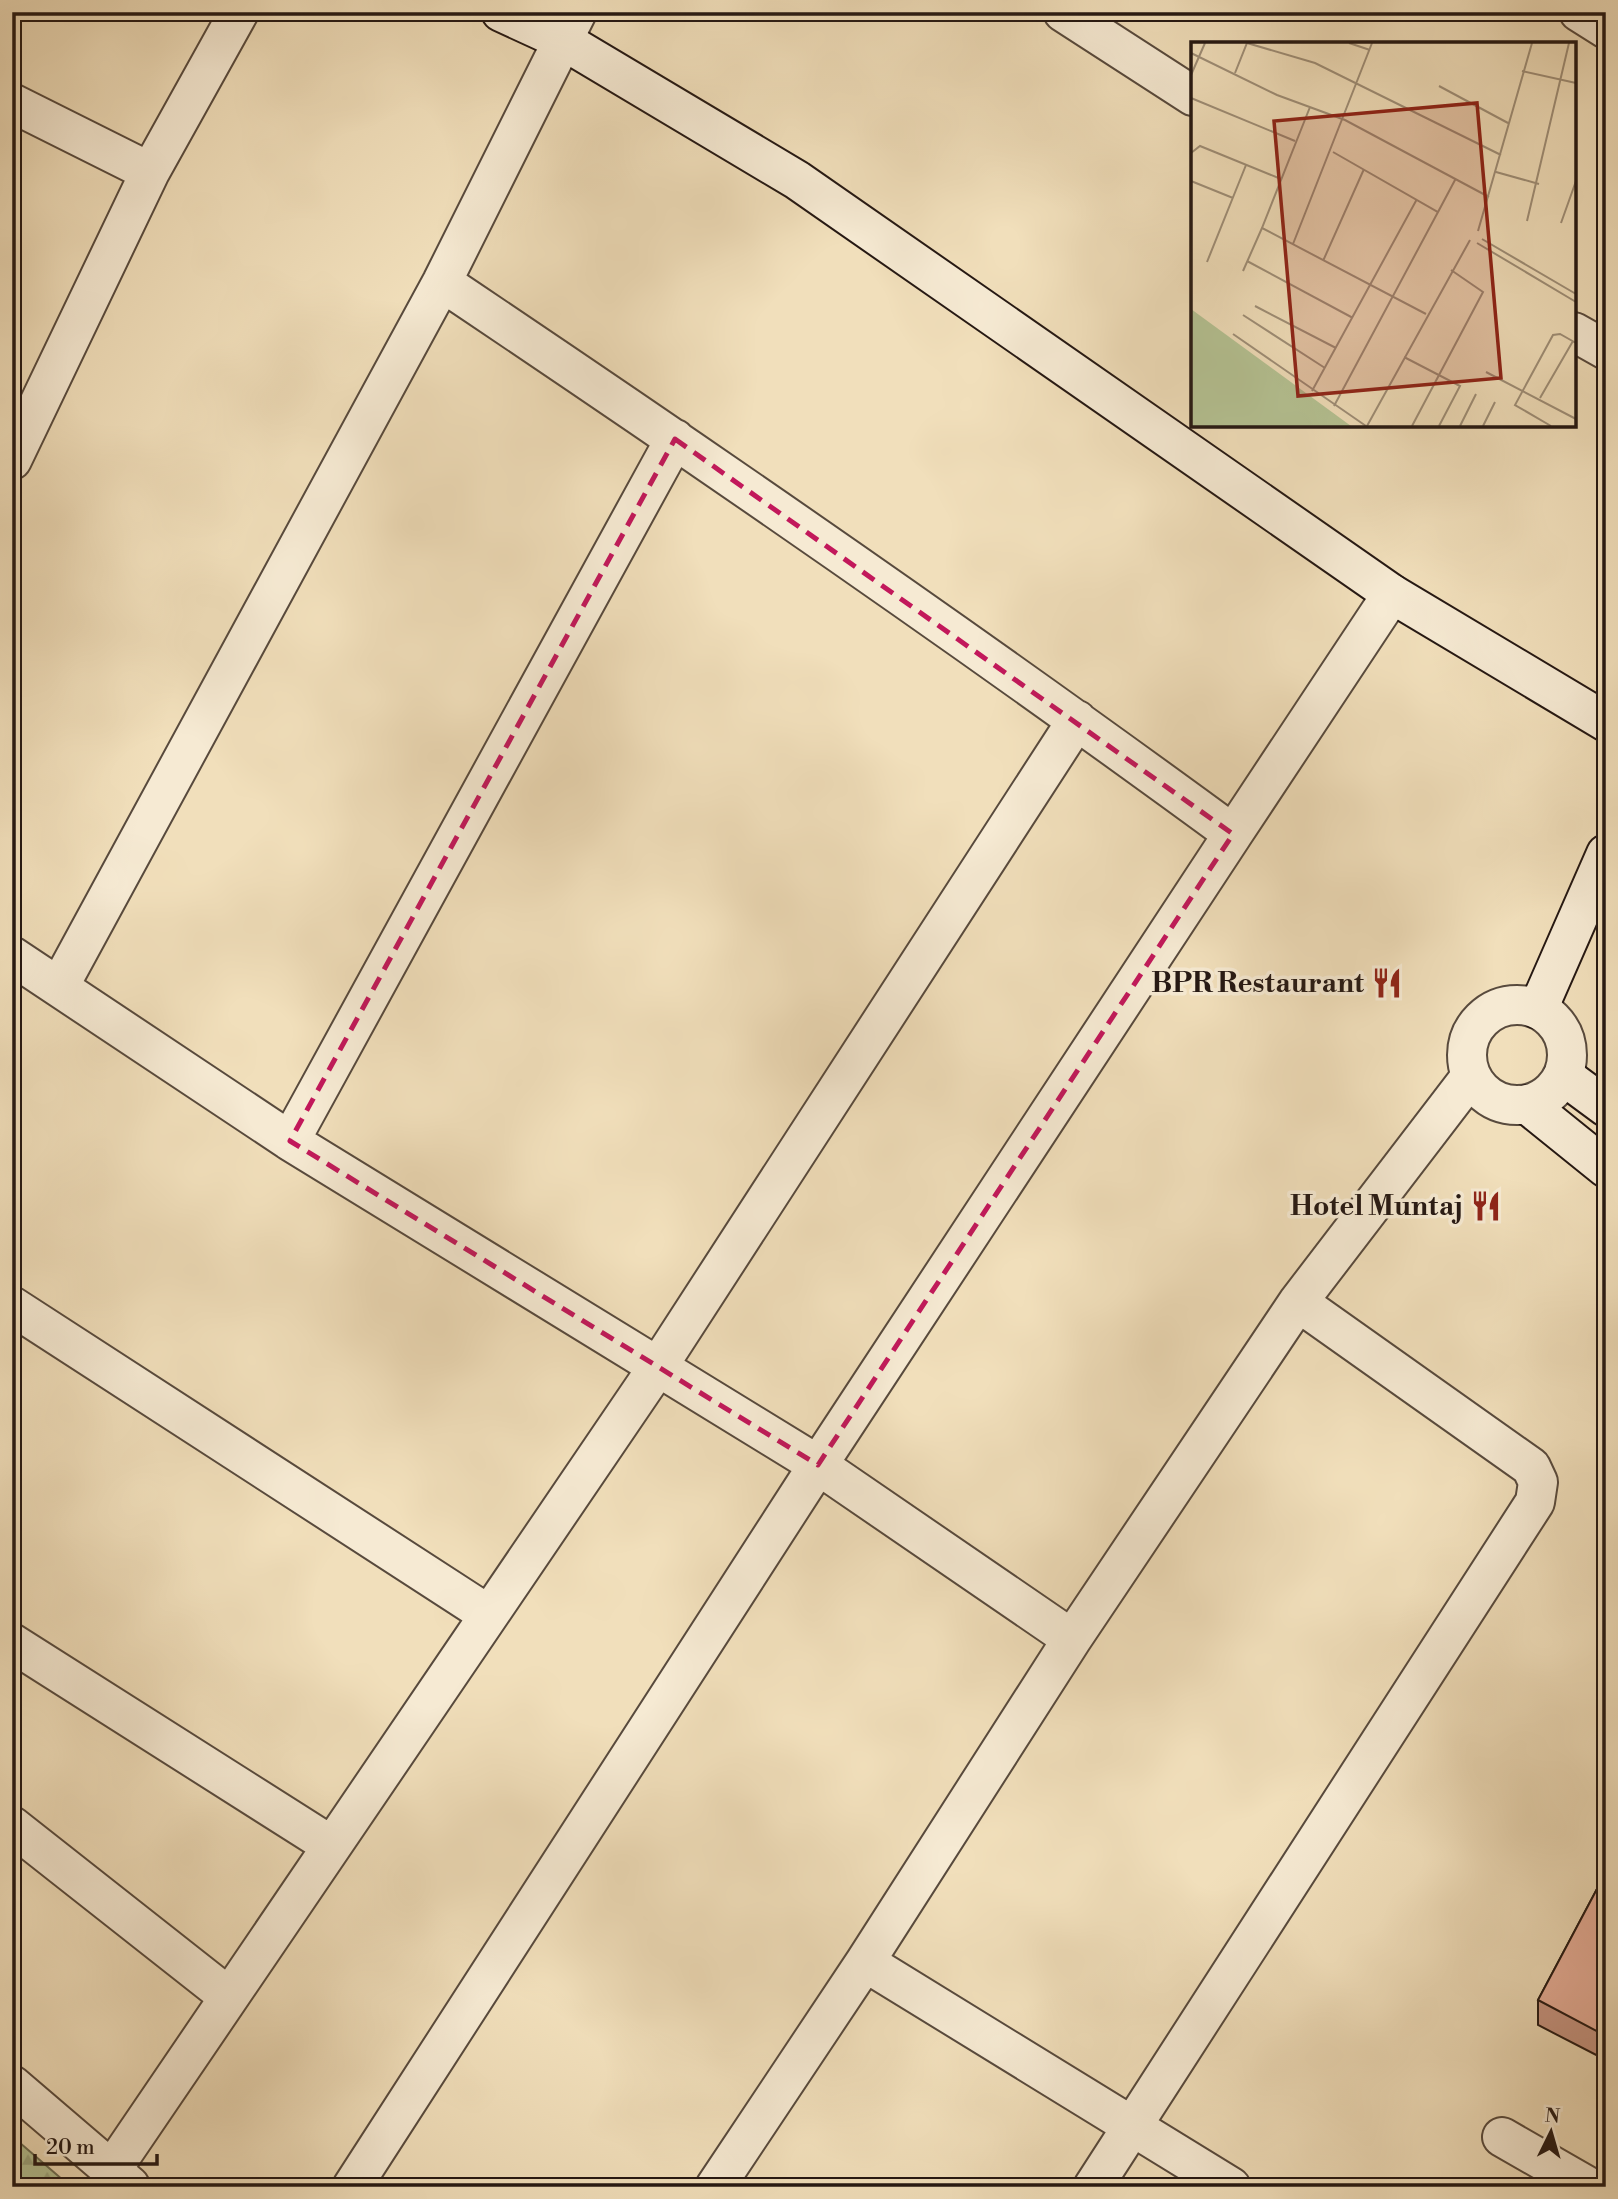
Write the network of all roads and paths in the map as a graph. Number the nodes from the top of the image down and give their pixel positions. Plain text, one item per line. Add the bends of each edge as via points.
1 (239, 12) edge
2 (501, 12) edge
3 (1063, 12) edge
4 (1579, 12) edge
5 (570, 27) edge
6 (1606, 29) edge
7 (1191, 95) edge
8 (12, 103) edge
9 (150, 172) junction
10 (442, 282) junction
11 (1576, 332) edge
12 (1606, 350) edge
13 (675, 439) junction
14 (12, 460) edge
15 (1392, 594) junction
16 (1077, 720) junction
17 (1606, 722) edge
18 (1233, 834) junction
19 (1606, 854) edge
20 (12, 956) edge
21 (60, 985) junction
22 (1538, 1009) junction
23 (1471, 1076) junction
24 (1564, 1076) junction
25 (1528, 1105) junction
26 (1606, 1107) edge
27 (290, 1141) junction
28 (1606, 1168) edge
29 (1298, 1303) junction
30 (12, 1306) edge
31 (657, 1368) junction
32 (818, 1465) junction
33 (489, 1615) junction
34 (1072, 1639) junction
35 (12, 1643) edge
36 (12, 1826) edge
37 (332, 1846) junction
38 (865, 1962) junction
39 (229, 1997) junction
40 (12, 2085) edge
41 (1132, 2125) junction
42 (1502, 2137) dead end
43 (121, 2179) edge
44 (352, 2187) edge
45 (715, 2187) edge
46 (1093, 2187) edge
47 (1231, 2187) edge
48 (1589, 2187) edge

1 - 9 street
2 - 5 street
3 - 7 street
4 - 6 street
5 - 10 street
5 - 15 street
8 - 9 street
9 - 14 street
10 - 13 street
10 - 21 street
11 - 12 street
13 - 16 street
13 - 27 street
15 - 17 street
15 - 18 street
16 - 18 street
16 - 31 street
18 - 32 street
19 - 22 street
20 - 21 street
21 - 27 street
22 - 23 street via 1521,1005 1488,1014 1468,1043
22 - 24 street via 1551,1018 1564,1038
23 - 25 street via 1495,1101
23 - 29 street
24 - 25 street via 1543,1099
24 - 26 street
25 - 28 street
27 - 31 street
29 - 34 street
29 - 41 street via 1531,1467 1538,1482 1535,1502
30 - 33 street
31 - 32 street
31 - 33 street
32 - 34 street
32 - 44 street
33 - 37 street
34 - 38 street
35 - 37 street
36 - 39 street
37 - 39 street
38 - 41 street
38 - 45 street
39 - 43 street
40 - 43 street
41 - 46 street
41 - 47 street
42 - 48 street

